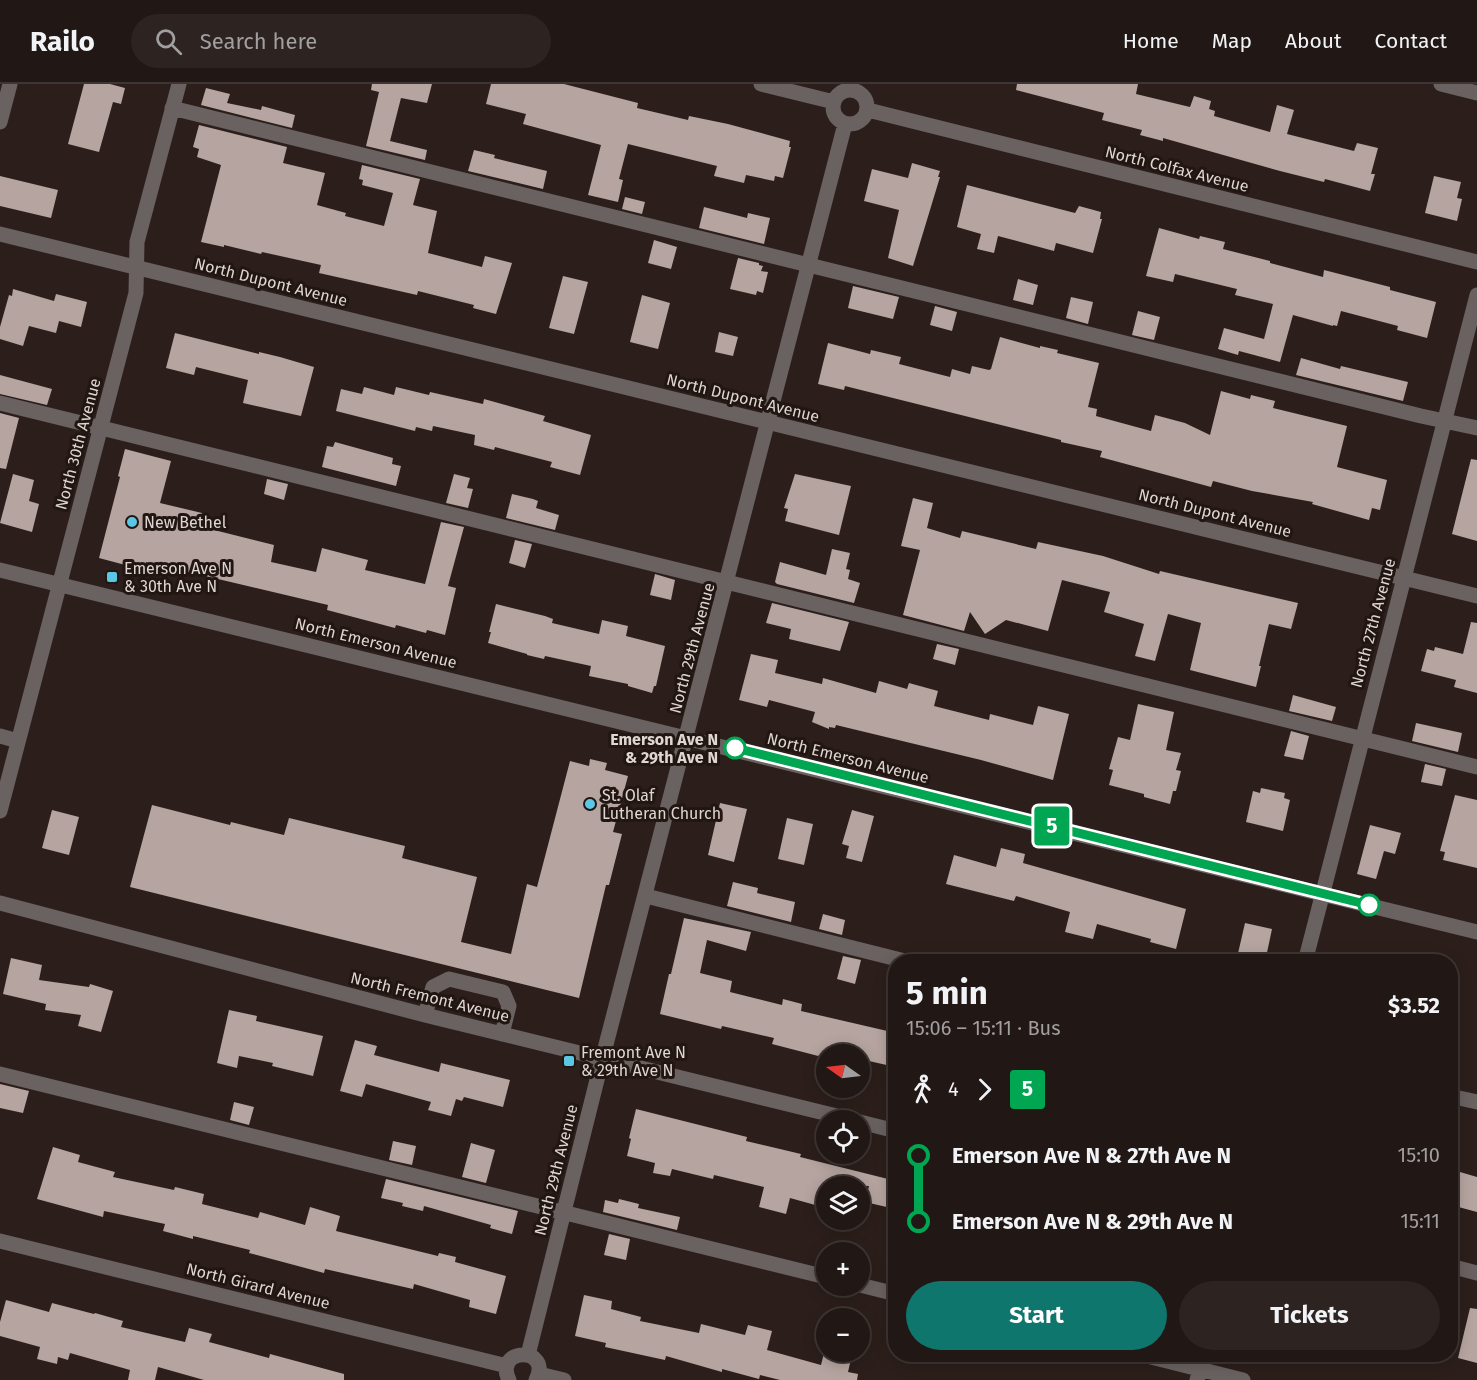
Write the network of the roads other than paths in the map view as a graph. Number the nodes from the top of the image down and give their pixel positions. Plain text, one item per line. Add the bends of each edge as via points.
1 (10, 84) edge
2 (179, 84) edge
3 (761, 84) edge
4 (1441, 84) edge
5 (855, 87) edge
6 (1477, 93) edge
7 (834, 102) junction
8 (172, 108) junction
9 (868, 110) junction
10 (0, 123) edge
11 (845, 124) junction
12 (0, 234) edge
13 (1477, 262) edge
14 (810, 265) junction
15 (136, 267) junction
16 (1477, 295) edge
17 (0, 403) edge
18 (1444, 419) junction
19 (768, 423) junction
20 (102, 428) junction
21 (1477, 428) edge
22 (0, 570) edge
23 (1404, 578) junction
24 (727, 582) junction
25 (59, 584) junction
26 (1477, 596) edge
27 (0, 736) edge
28 (687, 737) junction
29 (1361, 738) junction
30 (18, 741) junction
31 (1477, 766) edge
32 (0, 811) edge
33 (1322, 893) junction
34 (646, 896) junction
35 (0, 903) edge
36 (1477, 932) edge
37 (1307, 954) edge
38 (888, 957) edge
39 (425, 1015) junction
40 (502, 1034) junction
41 (602, 1060) junction
42 (0, 1074) edge
43 (1458, 1097) edge
44 (1477, 1102) edge
45 (816, 1111) edge
46 (870, 1124) edge
47 (888, 1129) edge
48 (564, 1211) junction
49 (0, 1241) edge
50 (1458, 1268) edge
51 (1477, 1273) edge
52 (816, 1274) edge
53 (870, 1288) edge
54 (888, 1292) edge
55 (528, 1355) junction
56 (1174, 1362) edge
57 (1200, 1368) edge
58 (508, 1373) edge
59 (538, 1377) edge
60 (564, 1380) edge
61 (1243, 1380) edge

1 - 10 street
2 - 8 street, North 30th Avenue
3 - 7 street
4 - 6 street
5 - 7 street via 844,91
5 - 9 street via 866,100
7 - 11 street via 834,113
8 - 14 street
8 - 15 street, North 30th Avenue via 137,242
9 - 11 street via 857,123
9 - 13 street, North Colfax Avenue
11 - 14 street, North 29th Avenue
12 - 15 street, North Dupont Avenue
14 - 18 street
14 - 19 street, North 29th Avenue
15 - 19 street, North Dupont Avenue
15 - 20 street, North 30th Avenue via 136,293
16 - 18 street, North 27th Avenue
17 - 20 street
18 - 21 street
18 - 23 street, North 27th Avenue
19 - 23 street, North Dupont Avenue
19 - 24 street, North 29th Avenue
20 - 24 street
20 - 25 street, North 30th Avenue
22 - 25 street, North Emerson Avenue
23 - 26 street, North Dupont Avenue
23 - 29 street, North 27th Avenue
24 - 28 street, North 29th Avenue
24 - 29 street
25 - 28 street, North Emerson Avenue
25 - 30 street, North 30th Avenue
27 - 30 street
28 - 33 street, North Emerson Avenue
28 - 34 street, North 29th Avenue
29 - 31 street
29 - 33 street, North 27th Avenue
30 - 32 street, North 30th Avenue
33 - 36 street, North Emerson Avenue
33 - 37 street, North 27th Avenue
34 - 38 street
34 - 41 street, North 29th Avenue
35 - 39 street, North Fremont Avenue
39 - 40 street, North Fremont Avenue
39 - 40 street via 433,987 448,979 503,992 510,1006
40 - 41 street, North Fremont Avenue
41 - 45 street, North Fremont Avenue
41 - 48 street, North 29th Avenue
42 - 48 street
43 - 44 street
46 - 47 street
48 - 52 street
48 - 55 street, North 29th Avenue
49 - 58 street, North Girard Avenue
50 - 51 street
53 - 54 street
55 - 58 street via 513,1358
55 - 59 street via 538,1365
56 - 57 street
57 - 61 street
59 - 60 street

